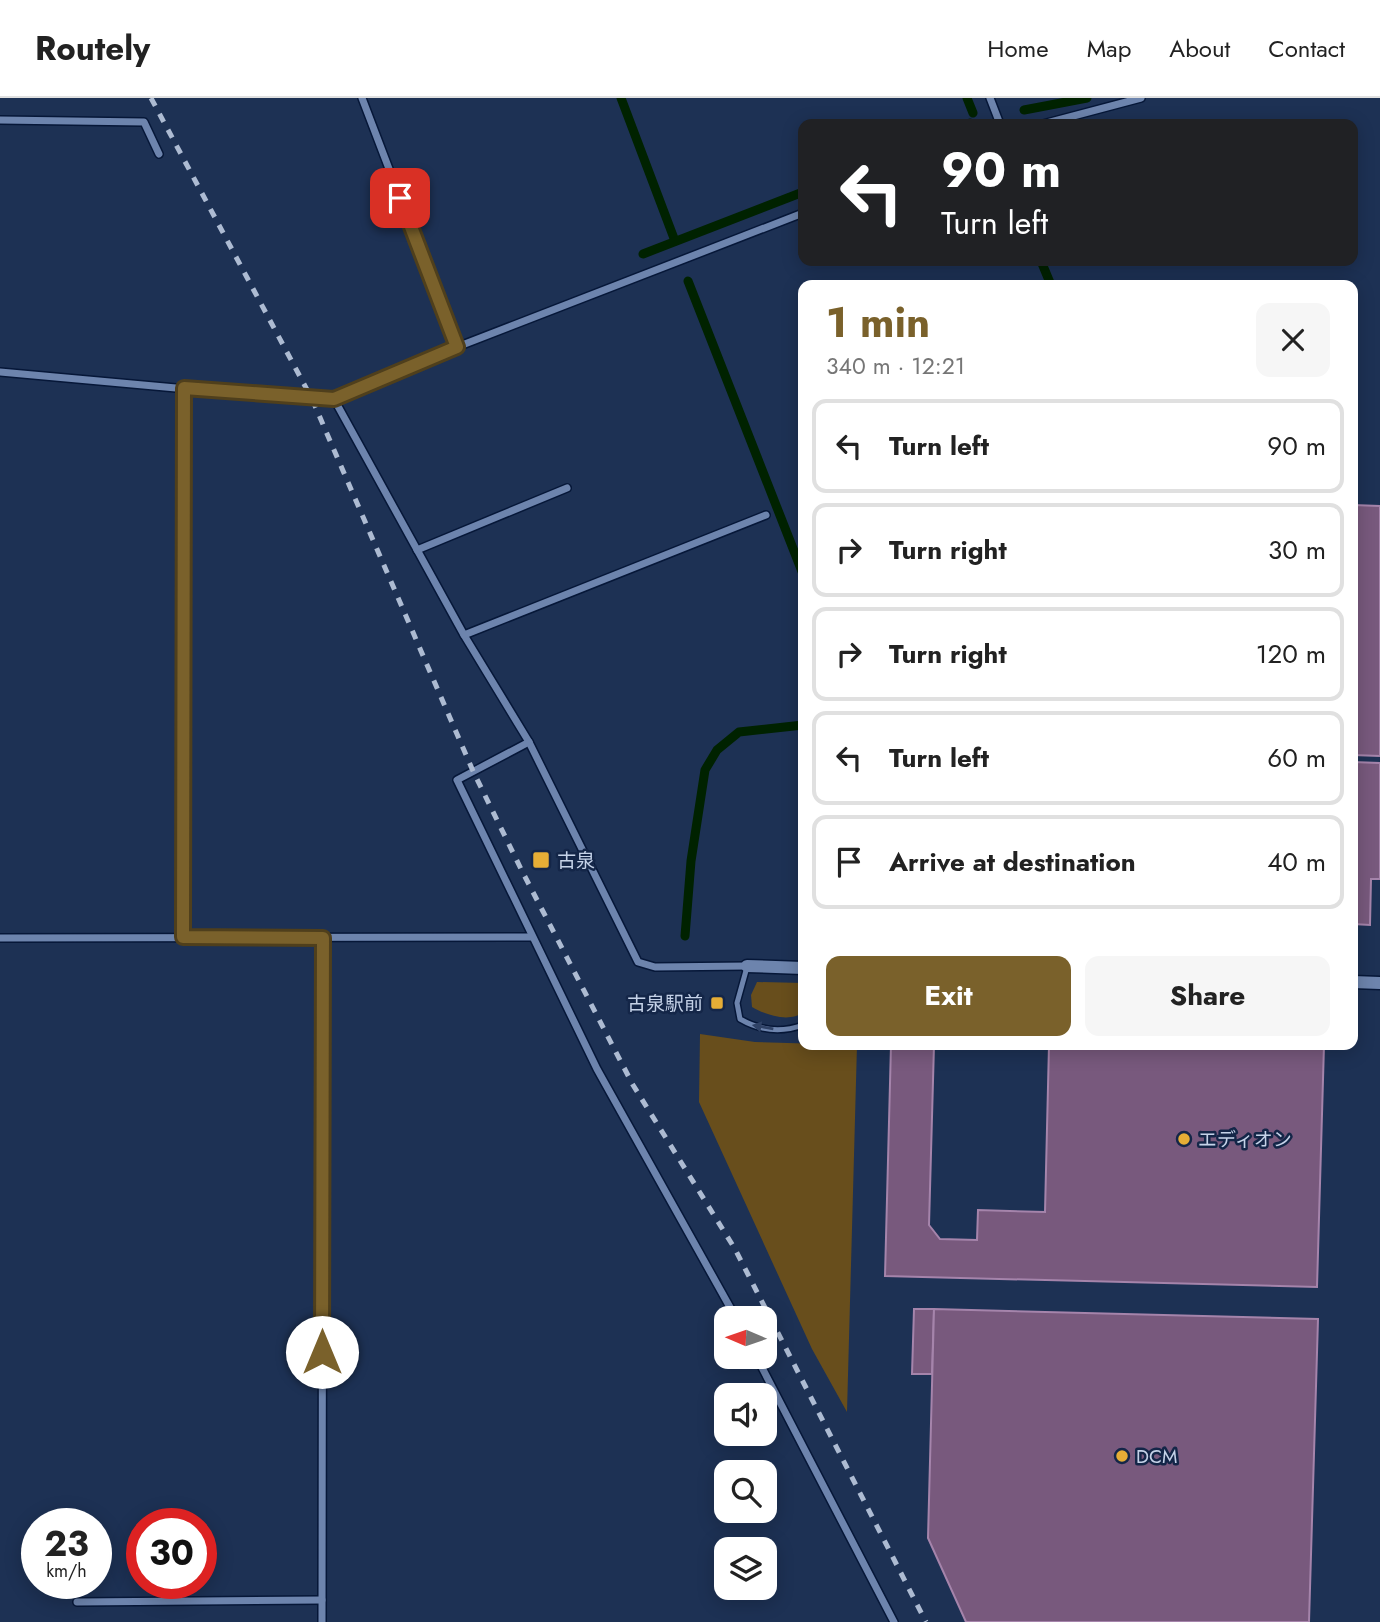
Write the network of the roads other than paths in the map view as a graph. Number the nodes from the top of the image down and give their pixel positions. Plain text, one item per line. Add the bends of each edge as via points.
1 (362, 98) edge
2 (990, 98) edge
3 (1141, 98) edge
4 (998, 119) edge
5 (1062, 119) edge
6 (0, 120) edge
7 (159, 155) dead end
8 (798, 215) edge
9 (457, 347) junction
10 (0, 372) edge
11 (184, 388) junction
12 (334, 399) junction
13 (567, 488) dead end
14 (766, 515) dead end
15 (417, 550) junction
16 (464, 635) junction
17 (529, 742) junction
18 (183, 937) junction
19 (531, 937) junction
20 (0, 938) edge
21 (323, 938) junction
22 (747, 966) junction
23 (798, 968) edge
24 (1358, 982) edge
25 (1380, 983) edge
26 (798, 1026) edge
27 (729, 1306) edge
28 (763, 1369) edge
29 (322, 1600) junction
30 (77, 1602) dead end
31 (322, 1622) edge
32 (894, 1622) edge

1 - 9 street
2 - 4 street
3 - 5 street
6 - 7 street via 144,122
8 - 9 street
9 - 12 street
10 - 11 street
11 - 12 street
11 - 18 street
12 - 15 street
13 - 15 street
14 - 16 street
15 - 16 street
16 - 17 street
17 - 19 street via 457,780
17 - 22 street via 638,962 655,967
18 - 20 street
18 - 21 street
19 - 21 street
19 - 27 street via 597,1069
21 - 29 street
22 - 23 street
26 -> 22 lane via 772,1030 740,1019 737,1003
24 - 25 street
28 - 32 street
29 - 30 street
29 - 31 street

